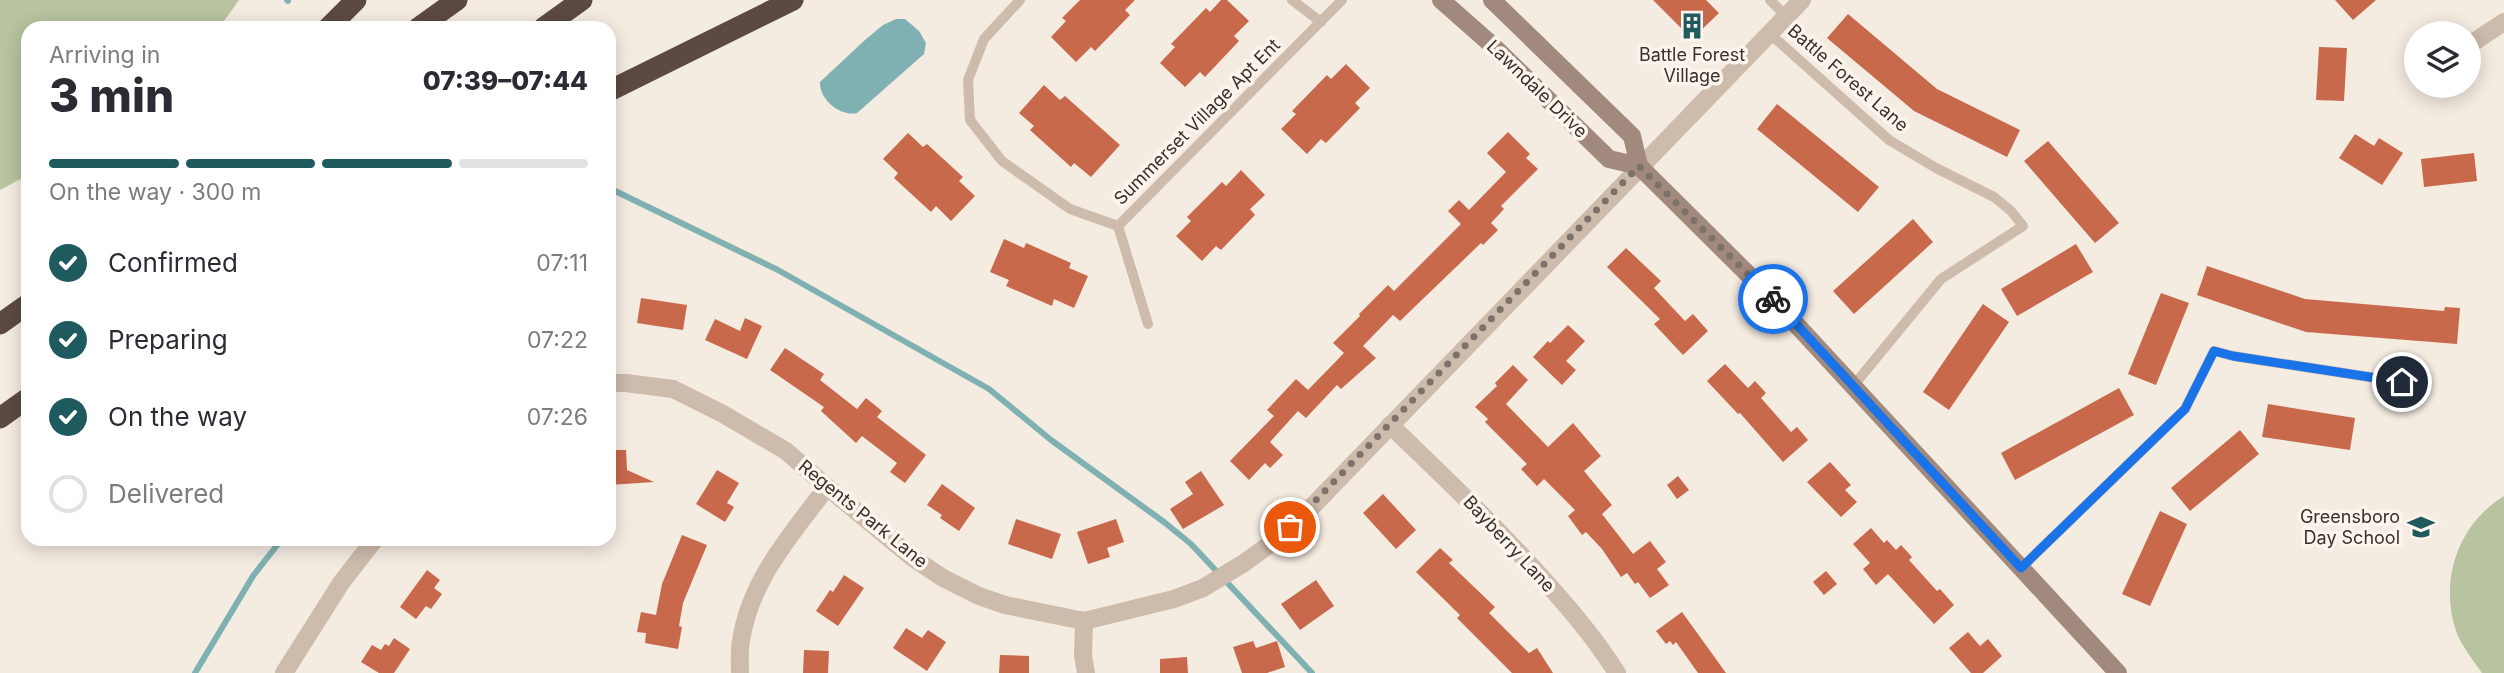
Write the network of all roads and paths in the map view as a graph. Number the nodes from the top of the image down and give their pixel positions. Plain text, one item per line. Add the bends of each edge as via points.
1 (356, 0) edge
2 (457, 0) edge
3 (582, 0) edge
4 (793, 0) edge
5 (1020, 0) edge
6 (1292, 0) edge
7 (1342, 0) edge
8 (1441, 0) edge
9 (1492, 0) edge
10 (1770, 0) edge
11 (1802, 0) edge
12 (1786, 16) junction
13 (335, 21) edge
14 (428, 21) edge
15 (553, 21) edge
16 (1321, 22) junction
17 (2504, 22) edge
18 (1769, 33) junction
19 (2481, 37) edge
20 (616, 88) edge
21 (1639, 166) junction
22 (1118, 226) junction
23 (21, 308) edge
24 (2, 323) edge
25 (1148, 324) dead end
26 (2402, 382) dead end
27 (616, 383) edge
28 (1854, 385) junction
29 (21, 403) edge
30 (21, 407) edge
31 (0, 419) edge
32 (1390, 425) junction
33 (827, 488) junction
34 (370, 546) edge
35 (2021, 568) junction
36 (1084, 621) junction
37 (284, 673) edge
38 (740, 673) edge
39 (1086, 673) edge
40 (1617, 673) edge
41 (2118, 673) edge

1 - 13 highway
2 - 14 highway
3 - 15 highway
4 - 20 highway
5 - 22 lane via 984,38 968,80 970,120 1002,161 1070,209
6 - 16 lane
7 - 16 lane, Summerset Village Apt Ent
8 - 21 main road, Lawndale Drive via 1609,159
9 - 21 main road, Lawndale Drive via 1632,136
10 - 12 lane
11 - 12 street, Regents Park Lane
12 - 18 street, Regents Park Lane
16 - 22 lane, Summerset Village Apt Ent
17 - 19 street
18 - 21 street, Regents Park Lane
18 - 28 lane, Battle Forest Lane via 1889,140 1994,197 2023,226 1941,279
21 - 28 main road, Lawndale Drive
21 - 32 street, Regents Park Lane
22 - 25 lane, Summerset Village Apt Ent
23 - 24 highway
26 - 35 lane via 2214,351 2185,409
27 - 33 street, Regents Park Lane via 673,389 786,451
28 - 35 main road, Lawndale Drive
29 - 31 highway
30 - 31 highway
32 - 36 street, Regents Park Lane via 1303,516 1244,563 1174,599
32 - 40 street, Bayberry Lane via 1486,517 1554,591 1599,643
33 - 36 street, Regents Park Lane via 943,578 1005,605
33 - 38 street via 769,562 755,591 740,641
34 - 37 street
35 - 41 main road, Lawndale Drive
36 - 39 street

